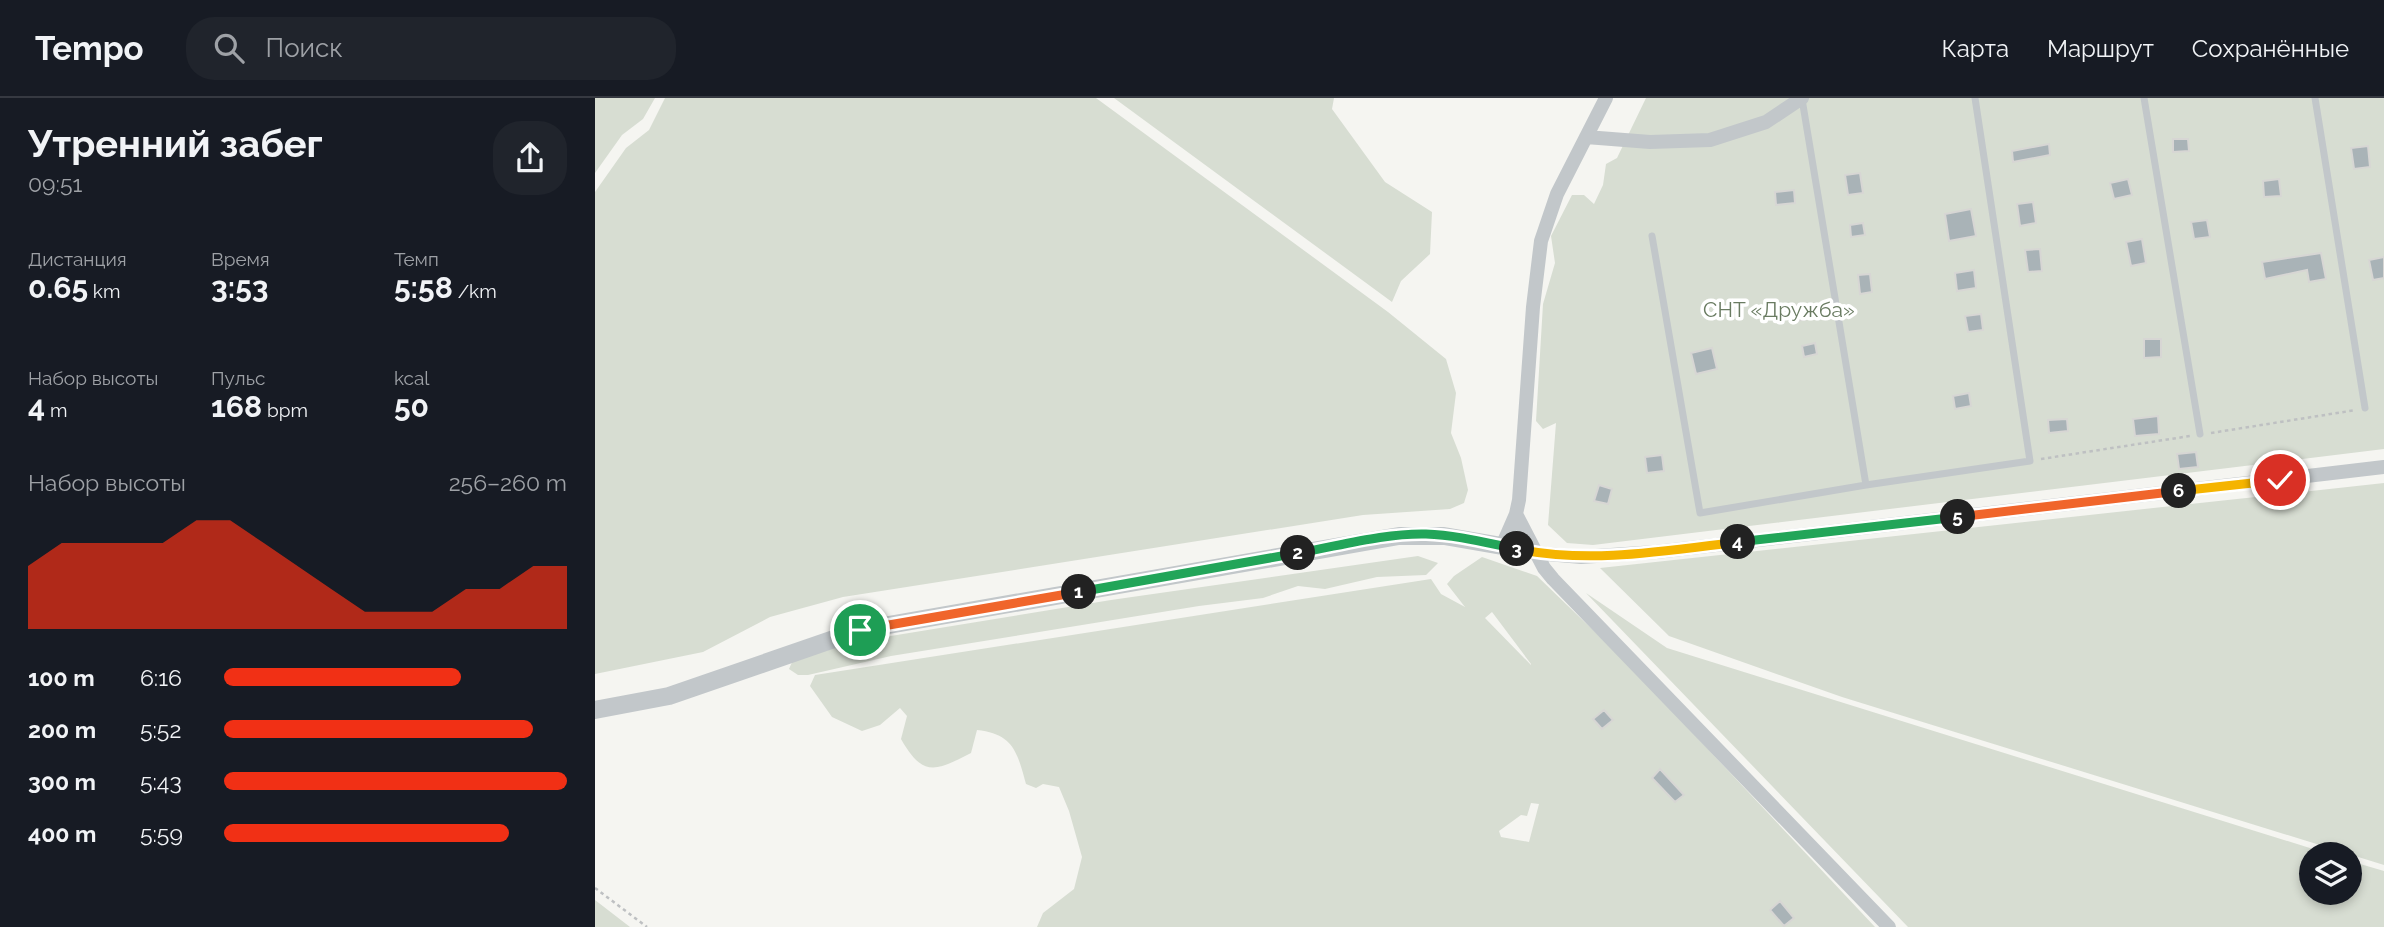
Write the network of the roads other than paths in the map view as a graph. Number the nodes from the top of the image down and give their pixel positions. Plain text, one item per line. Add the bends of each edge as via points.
1 (1606, 98) edge
2 (1802, 98) edge
3 (1975, 98) edge
4 (2144, 98) edge
5 (2315, 98) edge
6 (1586, 137) junction
7 (1652, 236) dead end
8 (2365, 408) dead end
9 (2200, 434) dead end
10 (2384, 467) edge
11 (1865, 485) junction
12 (1516, 514) junction
13 (1502, 546) junction
14 (1536, 553) junction
15 (595, 710) edge
16 (1889, 927) edge

1 - 6 street
2 - 6 street via 1766,122 1710,140
2 - 11 lane
3 - 11 lane via 2030,461
4 - 9 lane
5 - 8 lane
6 - 12 street via 1557,194 1541,241
7 - 11 lane via 1700,513
10 - 14 street via 1656,552 1594,557
12 - 13 street
12 - 14 street
13 - 14 street
13 - 15 street via 1444,536 1399,536 860,630 669,696
14 - 16 street via 1553,579

